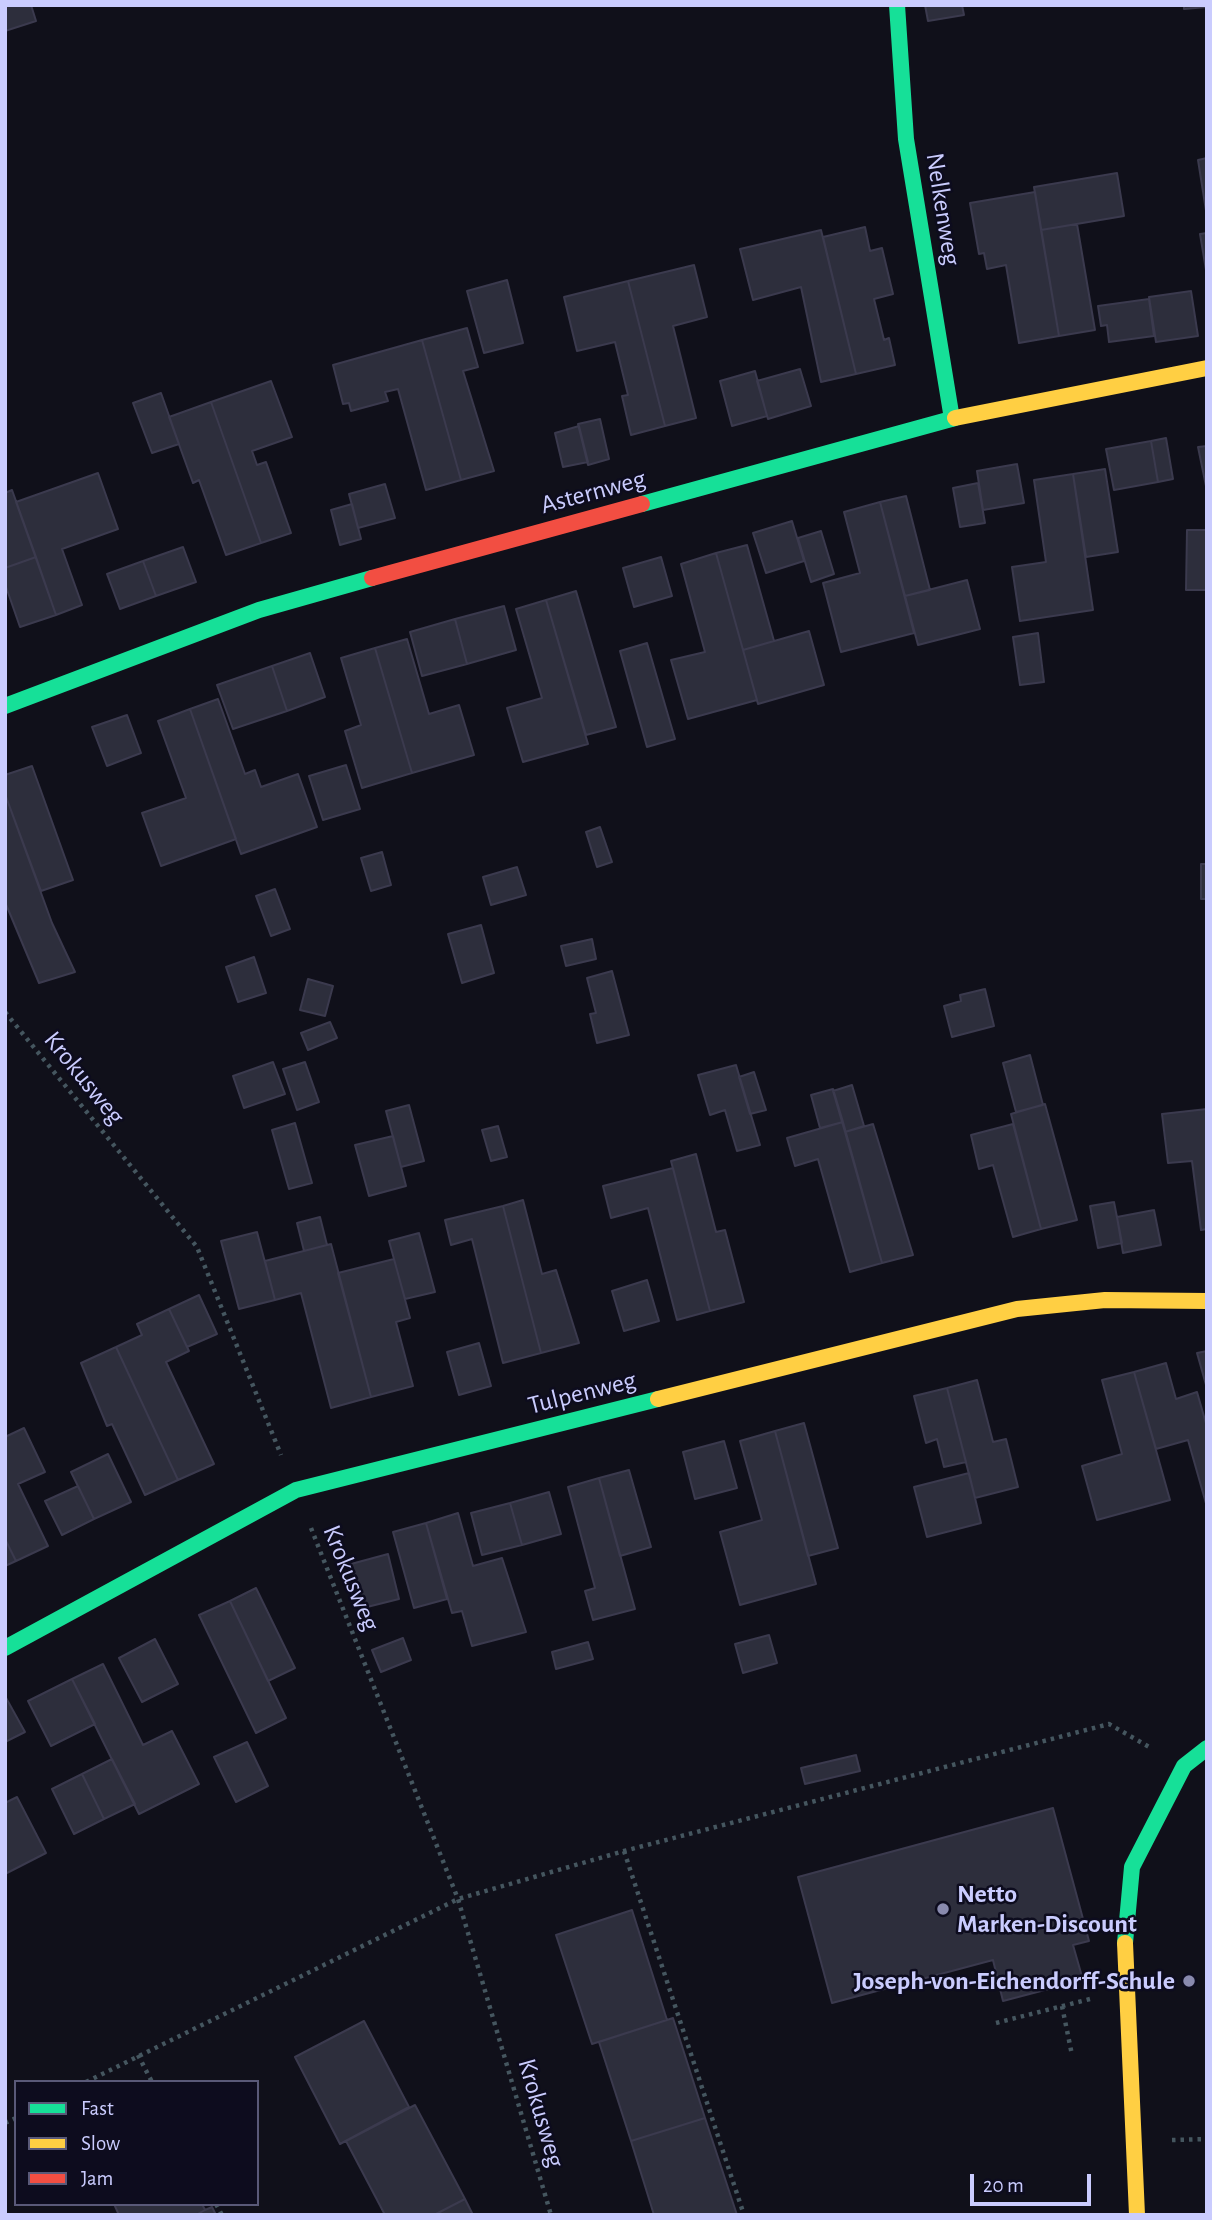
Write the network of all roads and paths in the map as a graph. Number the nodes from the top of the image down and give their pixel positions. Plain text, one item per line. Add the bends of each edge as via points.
1 (897, 5) edge
2 (1207, 368) edge
3 (952, 419) junction
4 (5, 706) edge
5 (5, 1012) edge
6 (1207, 1301) edge
7 (296, 1490) junction
8 (5, 1648) edge
9 (1207, 1748) edge
10 (1184, 1766) junction
11 (624, 1851) junction
12 (458, 1899) junction
13 (1091, 1998) dead end
14 (1062, 2006) junction
15 (996, 2023) dead end
16 (138, 2056) junction
17 (1072, 2056) dead end
18 (90, 2080) edge
19 (151, 2080) edge
20 (551, 2215) edge
21 (744, 2215) edge
22 (1138, 2215) edge

1 - 3 street, Nelkenweg via 906,139
2 - 3 street, Asternweg
3 - 4 street, Asternweg via 259,610
5 - 7 path, Krokusweg via 197,1247
6 - 7 street, Tulpenweg via 1105,1300 1017,1309
7 - 8 street, Tulpenweg
7 - 12 path, Krokusweg
9 - 10 street
10 - 11 path via 1108,1724
10 - 22 street via 1132,1867 1125,1938
11 - 12 path
11 - 21 path
12 - 16 path
12 - 20 path, Krokusweg
13 - 14 path
14 - 15 path
14 - 17 path
16 - 18 path
16 - 19 path

